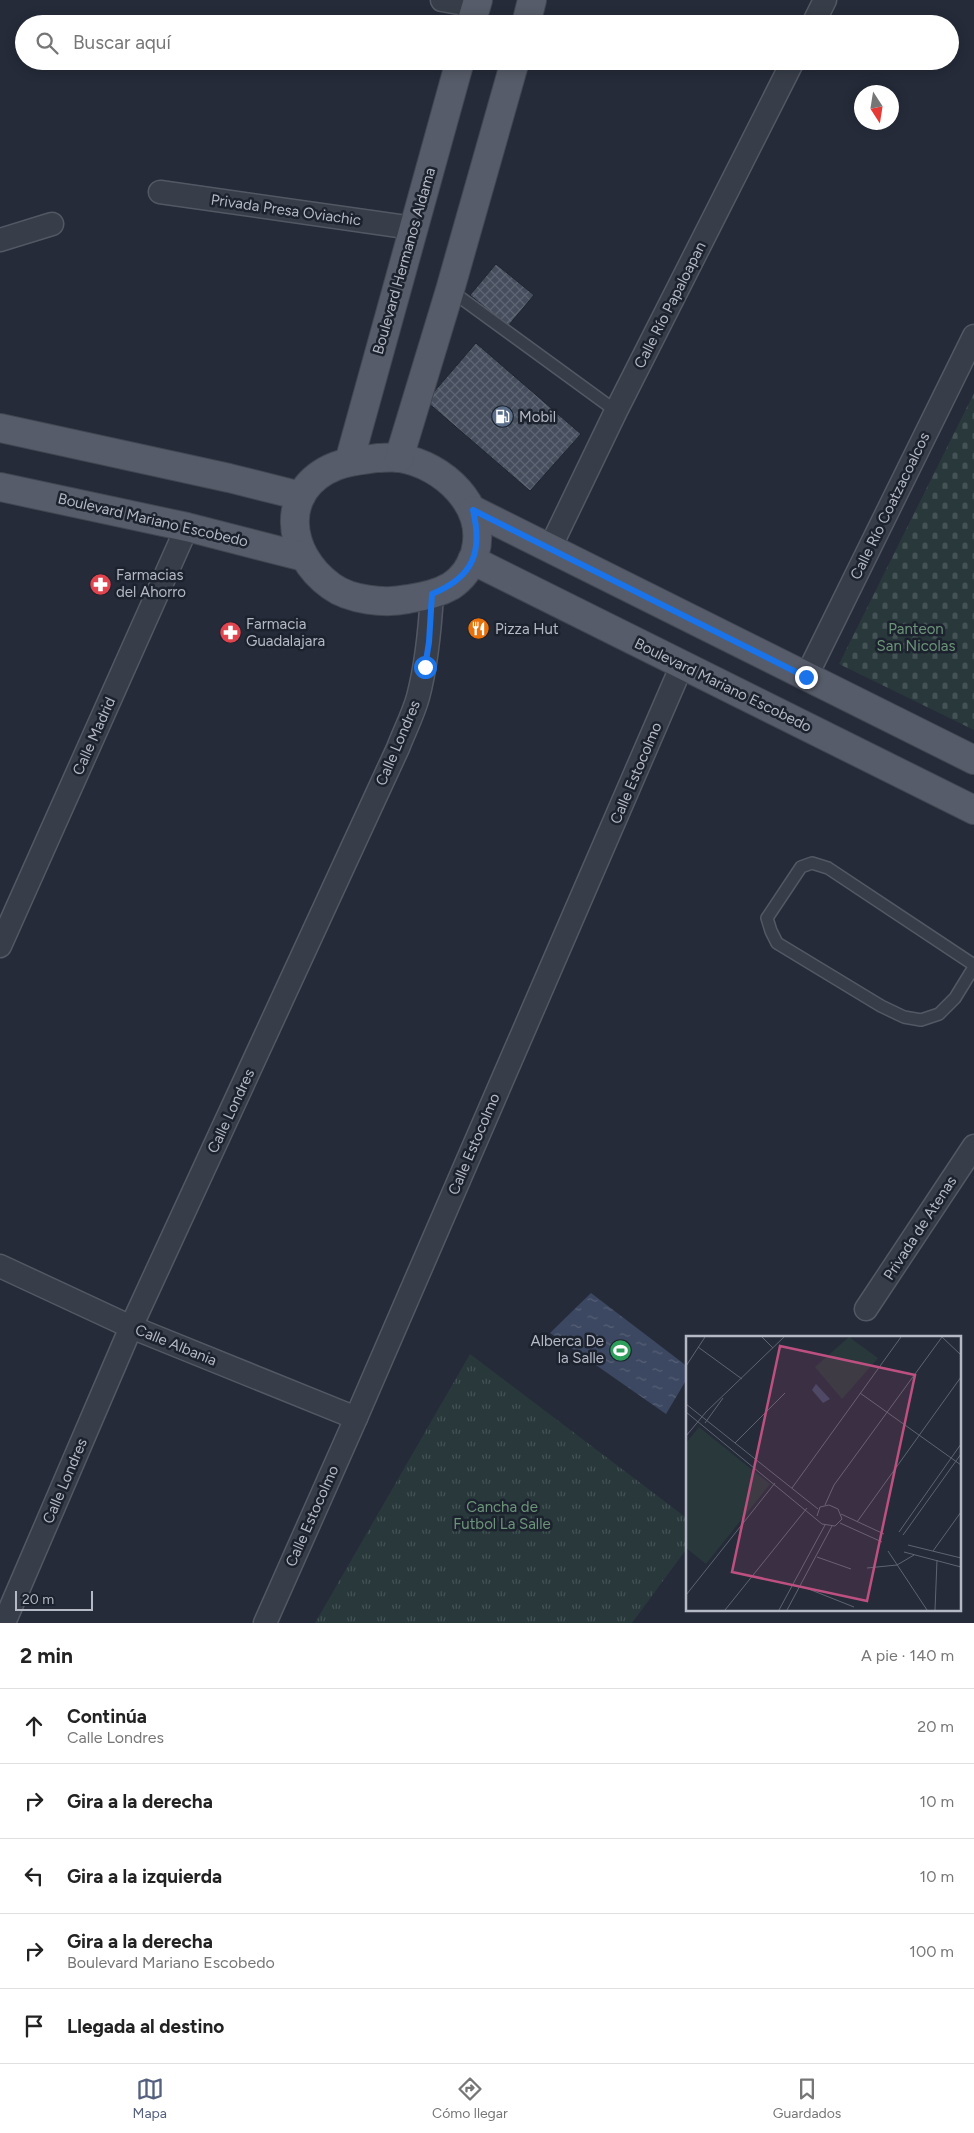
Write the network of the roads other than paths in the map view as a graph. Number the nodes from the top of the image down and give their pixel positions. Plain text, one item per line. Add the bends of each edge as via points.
1 (442, 0) edge
2 (532, 0) edge
3 (825, 0) edge
4 (475, 10) edge
5 (528, 15) edge
6 (817, 15) edge
7 (457, 70) edge
8 (512, 70) edge
9 (789, 70) edge
10 (160, 192) dead end
11 (52, 224) dead end
12 (412, 228) junction
13 (0, 240) edge
14 (450, 290) junction
15 (974, 336) edge
16 (616, 411) junction
17 (0, 428) edge
18 (399, 458) junction
19 (349, 462) junction
20 (0, 487) edge
21 (301, 496) junction
22 (473, 510) junction
23 (187, 526) junction
24 (550, 550) junction
25 (304, 557) junction
26 (472, 560) junction
27 (432, 594) junction
28 (682, 665) junction
29 (806, 677) junction
30 (974, 760) edge
31 (974, 810) edge
32 (0, 946) edge
33 (974, 966) edge
34 (974, 1146) edge
35 (0, 1266) edge
36 (866, 1309) dead end
37 (131, 1327) junction
38 (356, 1418) junction
39 (4, 1623) edge
40 (265, 1623) edge

1 - 4 street
2 - 5 main road
3 - 6 street
7 - 12 main road, Boulevard Hermanos Aldama
8 - 14 main road
9 - 16 street, Calle Río Papaloapan
10 - 12 street, Privada Presa Oviachic
11 - 13 street
12 - 19 main road, Boulevard Hermanos Aldama
14 - 16 lane
14 - 18 main road
15 - 29 street, Calle Río Coatzacoalcos
16 - 24 street, Calle Río Papaloapan
17 - 21 main road
18 - 19 main road
18 - 22 main road via 437,473 463,495
19 - 21 main road via 322,474
20 - 23 main road, Boulevard Mariano Escobedo
21 - 25 main road via 295,509 294,524
22 - 24 main road
22 - 26 main road via 478,541
23 - 25 main road, Boulevard Mariano Escobedo
23 - 32 street, Calle Madrid
24 - 29 main road
25 - 27 main road via 332,587 352,596 406,600
26 - 27 main road via 463,575 450,586
26 - 28 main road, Boulevard Mariano Escobedo
27 - 37 street, Calle Londres via 425,667 417,699 398,748
28 - 31 main road, Boulevard Mariano Escobedo
28 - 38 street, Calle Estocolmo
29 - 30 main road
33 - 33 lane via 955,998 939,1014 921,1020 904,1017 778,943 767,918 801,867 812,863 828,868
34 - 36 street, Privada de Atenas
35 - 37 street, Calle Albania
37 - 38 street, Calle Albania
37 - 39 street, Calle Londres
38 - 40 street, Calle Estocolmo

